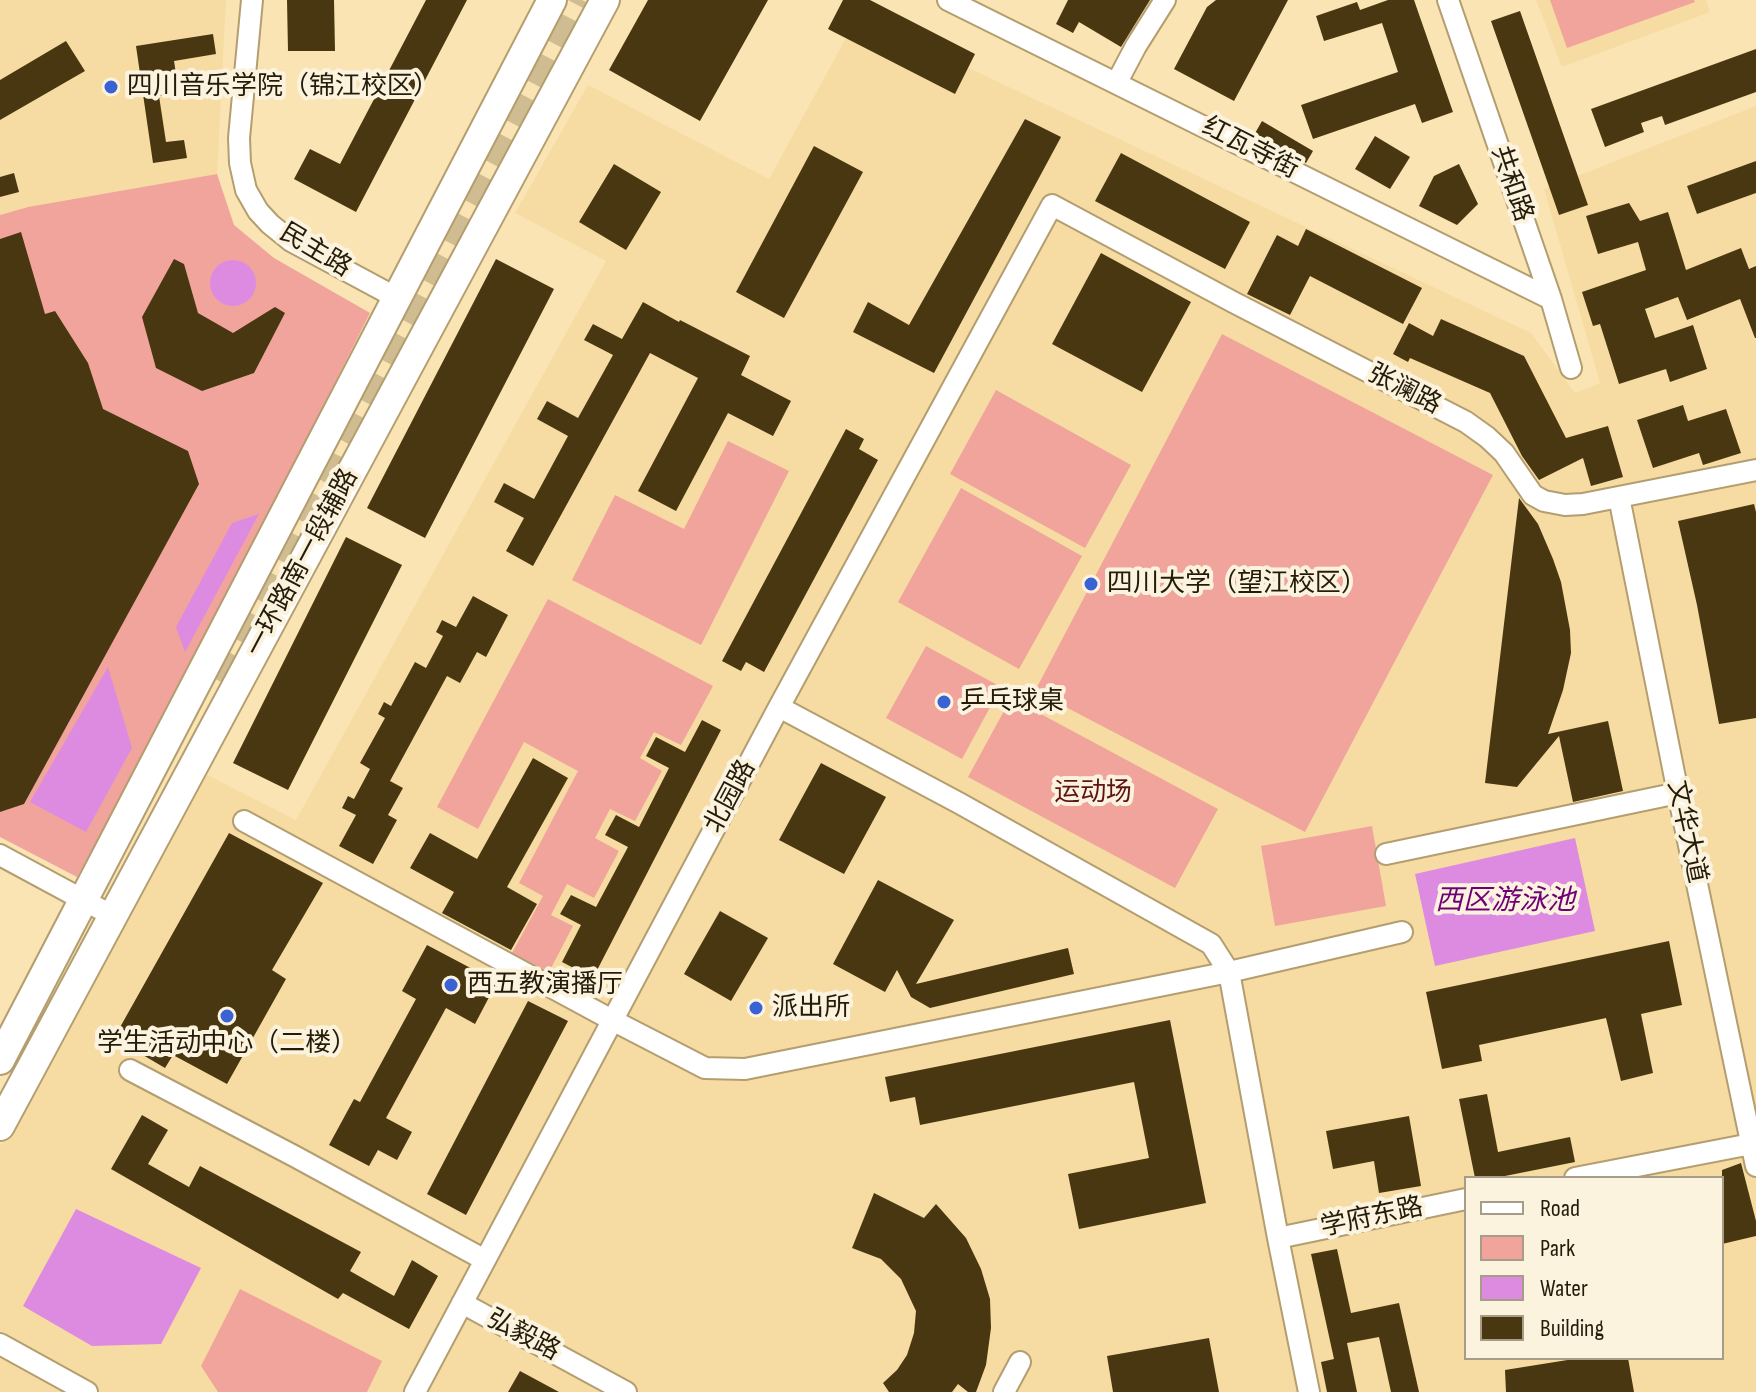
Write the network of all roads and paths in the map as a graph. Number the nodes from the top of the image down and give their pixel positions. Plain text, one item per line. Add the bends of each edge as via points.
1 (252, 0) edge
2 (552, 0) edge
3 (605, 0) edge
4 (948, 0) edge
5 (1165, 0) edge
6 (1448, 0) edge
7 (1117, 82) junction
8 (1052, 205) joint
9 (397, 298) junction
10 (1551, 299) junction
11 (1571, 368) dead end
12 (1756, 470) edge
13 (1619, 497) junction
14 (779, 707) junction
15 (1678, 793) junction
16 (244, 821) dead end
17 (1386, 854) dead end
18 (0, 855) edge
19 (85, 900) junction
20 (113, 916) junction
21 (1402, 932) dead end
22 (1229, 972) junction
23 (612, 1020) junction
24 (0, 1060) edge
25 (130, 1070) dead end
26 (0, 1126) edge
27 (1754, 1143) edge
28 (1756, 1166) edge
29 (1585, 1176) edge
30 (1464, 1199) edge
31 (1278, 1238) junction
32 (485, 1260) junction
33 (462, 1303) junction
34 (0, 1344) edge
35 (1020, 1362) dead end
36 (87, 1392) edge
37 (415, 1392) edge
38 (626, 1392) edge
39 (1004, 1392) edge
40 (1309, 1392) edge

1 - 9 street, 民主路 via 239,138 246,190 258,211 291,241
2 - 9 main road, 一环路南一段辅路
3 - 20 main road, 一环路南一段辅路
4 - 7 street, 红瓦寺街
5 - 7 street
6 - 10 street, 共和路
7 - 10 street, 红瓦寺街
8 - 13 street, 张澜路 via 1466,422 1504,453 1533,495 1544,501 1574,504
8 - 14 street, 北园路
9 - 19 main road, 一环路南一段辅路
10 - 11 street, 共和路
12 - 13 street, 张澜路
13 - 15 street, 文华大道
14 - 22 street via 1211,944
14 - 23 street, 北园路
15 - 17 street
15 - 27 street, 文华大道
16 - 23 street
18 - 19 street
19 - 20 street
19 - 24 main road, 一环路南一段辅路
20 - 26 main road, 一环路南一段辅路
21 - 22 street
22 - 23 street via 745,1069 705,1068
22 - 31 street
23 - 32 street, 北园路
25 - 32 street
27 - 28 street, 文华大道
27 - 29 street
30 - 31 street, 学府东路
31 - 40 street
32 - 33 street, 北园路
33 - 37 street, 北园路
33 - 38 street, 弘毅路
34 - 36 street
35 - 39 street

